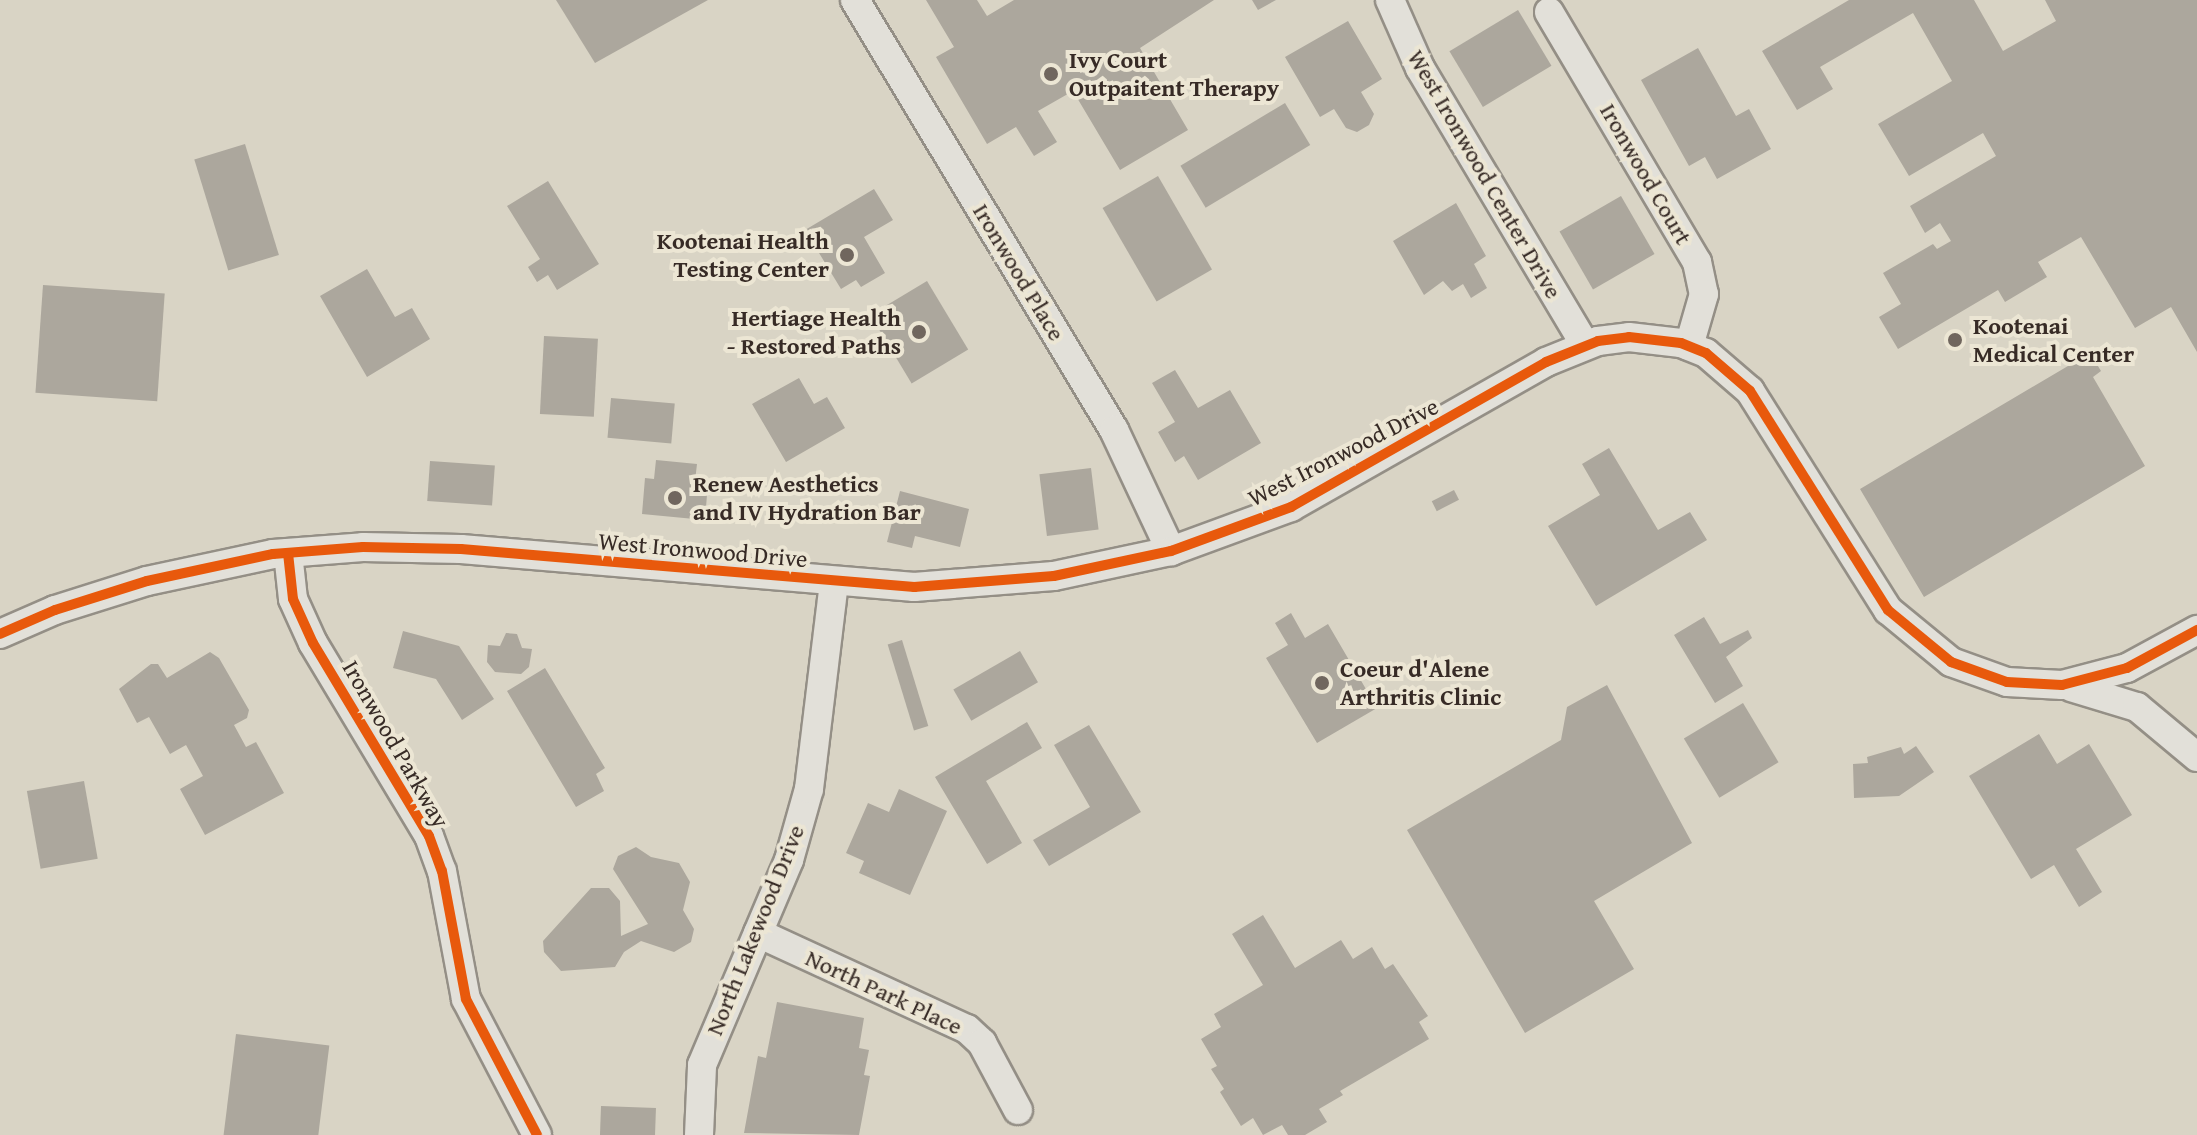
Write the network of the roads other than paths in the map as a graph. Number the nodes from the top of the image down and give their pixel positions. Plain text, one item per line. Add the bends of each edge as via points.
1 (855, 0) edge
2 (1390, 0) edge
3 (1549, 12) dead end
4 (1585, 345) junction
5 (1689, 346) junction
6 (1171, 551) junction
7 (288, 553) junction
8 (834, 583) junction
9 (2197, 630) edge
10 (0, 634) edge
11 (2062, 685) junction
12 (2197, 757) edge
13 (758, 933) junction
14 (1018, 1110) dead end
15 (537, 1135) edge
16 (699, 1135) edge

1 - 6 street, Ironwood Place via 1114,430
2 - 4 street, West Ironwood Center Drive via 1420,68
3 - 5 street, Ironwood Court via 1697,262 1704,294
4 - 5 street, West Ironwood Drive via 1629,337
4 - 6 street, West Ironwood Drive via 1291,507
5 - 11 street, West Ironwood Drive via 1706,353 1765,408 1872,587 1906,629 1951,662 1981,675 2032,686
6 - 8 street, West Ironwood Drive via 1054,576 979,584
7 - 8 street, West Ironwood Drive via 387,546 461,549
7 - 10 street, West Ironwood Drive via 147,581
7 - 15 street, Ironwood Parkway via 293,599 313,643 429,836 442,871 466,999
8 - 13 street, North Lakewood Drive via 809,789 789,860
9 - 11 street, West Ironwood Drive via 2127,668
11 - 12 street via 2137,707
13 - 14 street, North Park Place via 967,1029 982,1043
13 - 16 street, North Lakewood Drive via 702,1065

